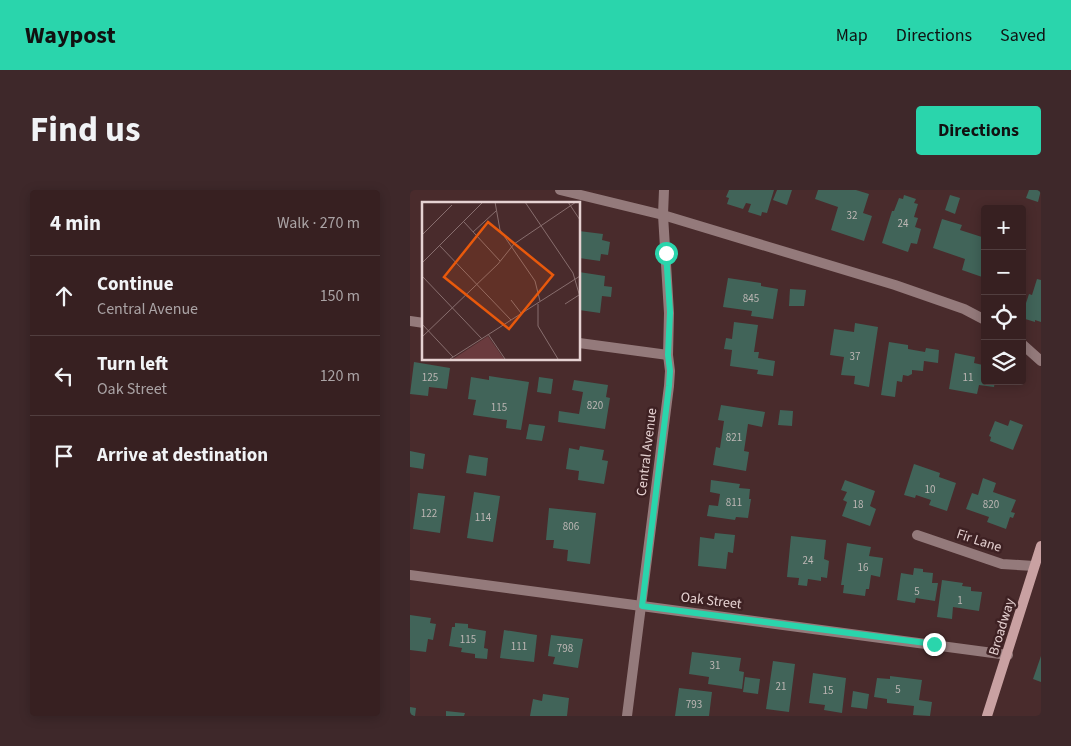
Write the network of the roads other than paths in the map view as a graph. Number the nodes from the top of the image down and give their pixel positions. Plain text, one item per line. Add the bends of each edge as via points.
1 (560, 190) edge
2 (664, 190) edge
3 (663, 216) junction
4 (981, 318) edge
5 (580, 343) edge
6 (1026, 348) edge
7 (668, 355) junction
8 (1041, 361) edge
9 (916, 535) dead end
10 (1041, 546) edge
11 (1034, 566) junction
12 (410, 576) edge
13 (642, 606) junction
14 (1008, 655) junction
15 (627, 716) edge
16 (987, 716) edge

1 - 3 street
2 - 3 street, Central Avenue
3 - 4 street via 895,285
3 - 7 street, Central Avenue via 670,312
5 - 7 street
6 - 8 street
7 - 13 street, Central Avenue via 669,386
9 - 11 street, Fir Lane via 1002,564
10 - 11 main road, Broadway
11 - 14 main road, Broadway
12 - 13 street, Oak Street
13 - 14 street, Oak Street
13 - 15 street, Central Avenue
14 - 16 main road, Broadway

